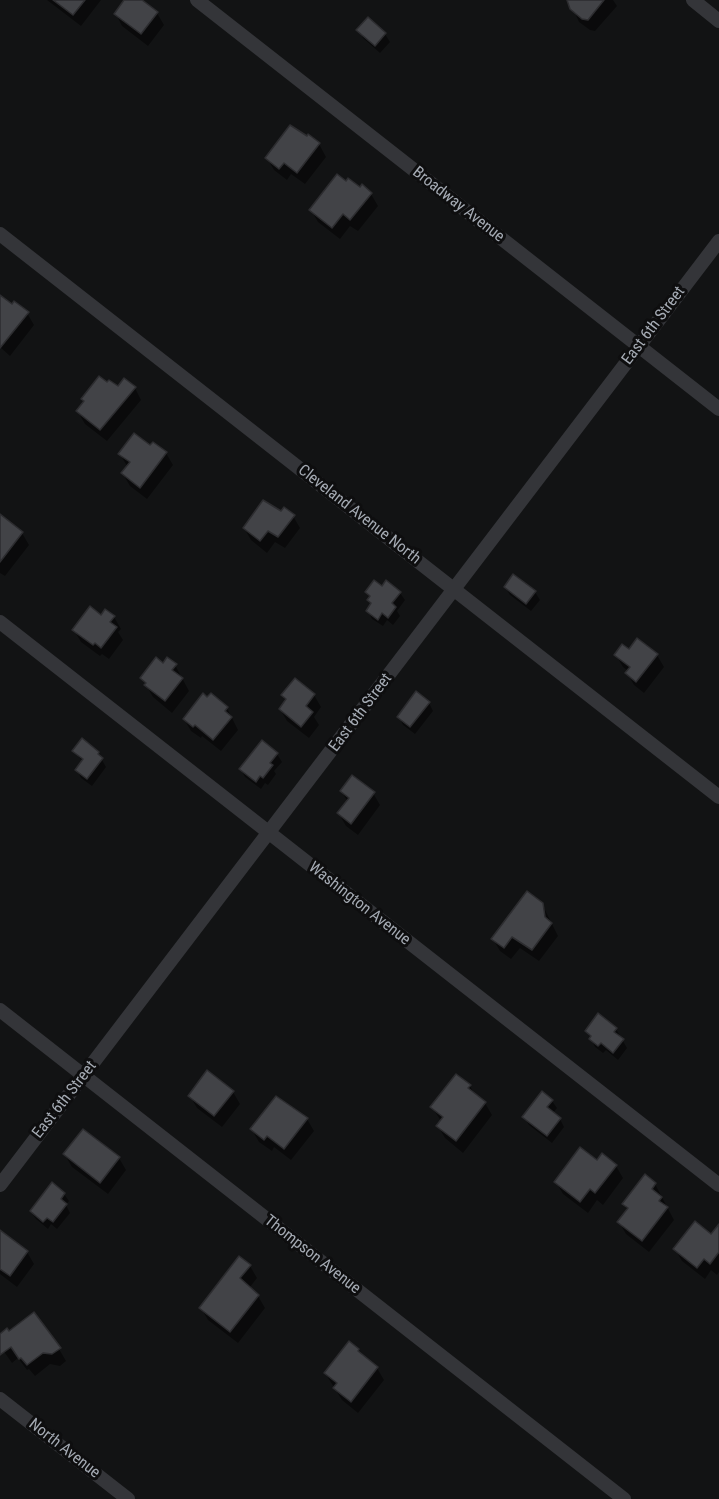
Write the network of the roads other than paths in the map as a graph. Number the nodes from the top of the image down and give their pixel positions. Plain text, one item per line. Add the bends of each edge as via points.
1 (197, 0) edge
2 (693, 0) edge
3 (719, 21) edge
4 (0, 234) edge
5 (719, 241) edge
6 (639, 346) junction
7 (719, 409) edge
8 (454, 590) junction
9 (0, 622) edge
10 (719, 796) edge
11 (269, 834) junction
12 (0, 1010) edge
13 (84, 1076) junction
14 (0, 1185) edge
15 (719, 1185) edge
16 (0, 1399) edge
17 (128, 1499) edge
18 (624, 1499) edge

1 - 6 street, Broadway Avenue
2 - 3 street
4 - 8 street, Cleveland Avenue North
5 - 6 street, East 6th Street
6 - 7 street, Broadway Avenue
6 - 8 street, East 6th Street
8 - 10 street, Cleveland Avenue North
8 - 11 street, East 6th Street
9 - 11 street, Washington Avenue
11 - 13 street, East 6th Street
11 - 15 street, Washington Avenue
12 - 13 street, Thompson Avenue
13 - 14 street, East 6th Street
13 - 18 street, Thompson Avenue
16 - 17 street, North Avenue

